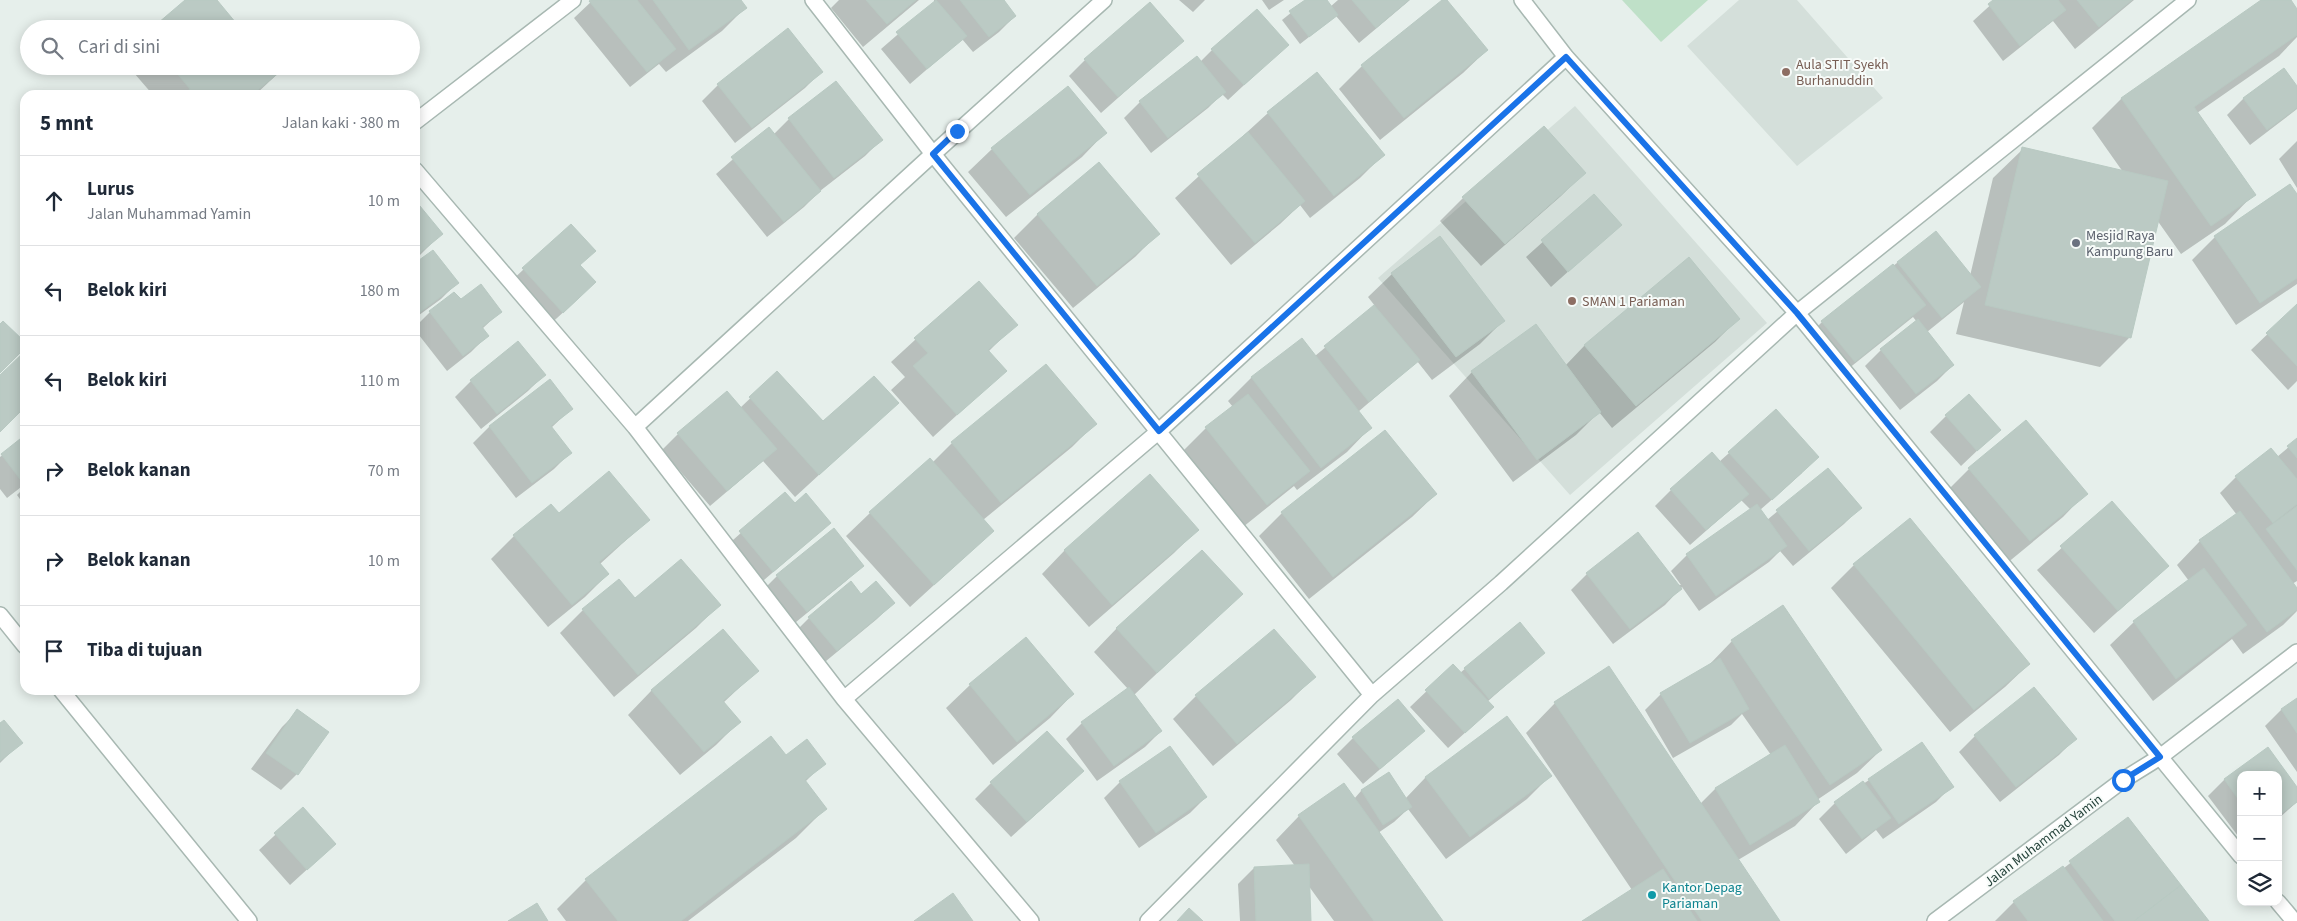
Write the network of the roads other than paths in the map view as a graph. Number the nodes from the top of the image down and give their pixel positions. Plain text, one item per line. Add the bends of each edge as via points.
1 (573, 0) edge
2 (813, 0) edge
3 (1104, 0) edge
4 (1522, 0) edge
5 (2188, 0) edge
6 (1566, 57) junction
7 (420, 118) edge
8 (933, 154) junction
9 (420, 176) edge
10 (1797, 313) junction
11 (635, 427) junction
12 (1159, 431) junction
13 (0, 615) edge
14 (20, 640) edge
15 (2297, 652) edge
16 (65, 695) edge
17 (1372, 695) junction
18 (844, 699) junction
19 (2160, 757) junction
20 (2237, 851) edge
21 (2281, 906) edge
22 (249, 921) edge
23 (1031, 921) edge
24 (1148, 921) edge
25 (1935, 921) edge
26 (2294, 921) edge

1 - 7 street
2 - 8 street
3 - 8 street
4 - 6 street
5 - 10 street
6 - 10 street
6 - 12 street
8 - 11 street
8 - 12 street
9 - 11 street
10 - 17 street via 1501,583
10 - 19 street
11 - 18 street
12 - 17 street
12 - 18 street
13 - 14 street
15 - 19 street, Jalan Muhammad Yamin
16 - 22 street
17 - 24 street
18 - 23 street
19 - 20 street
19 - 25 street, Jalan Muhammad Yamin via 2123,780
21 - 26 street

